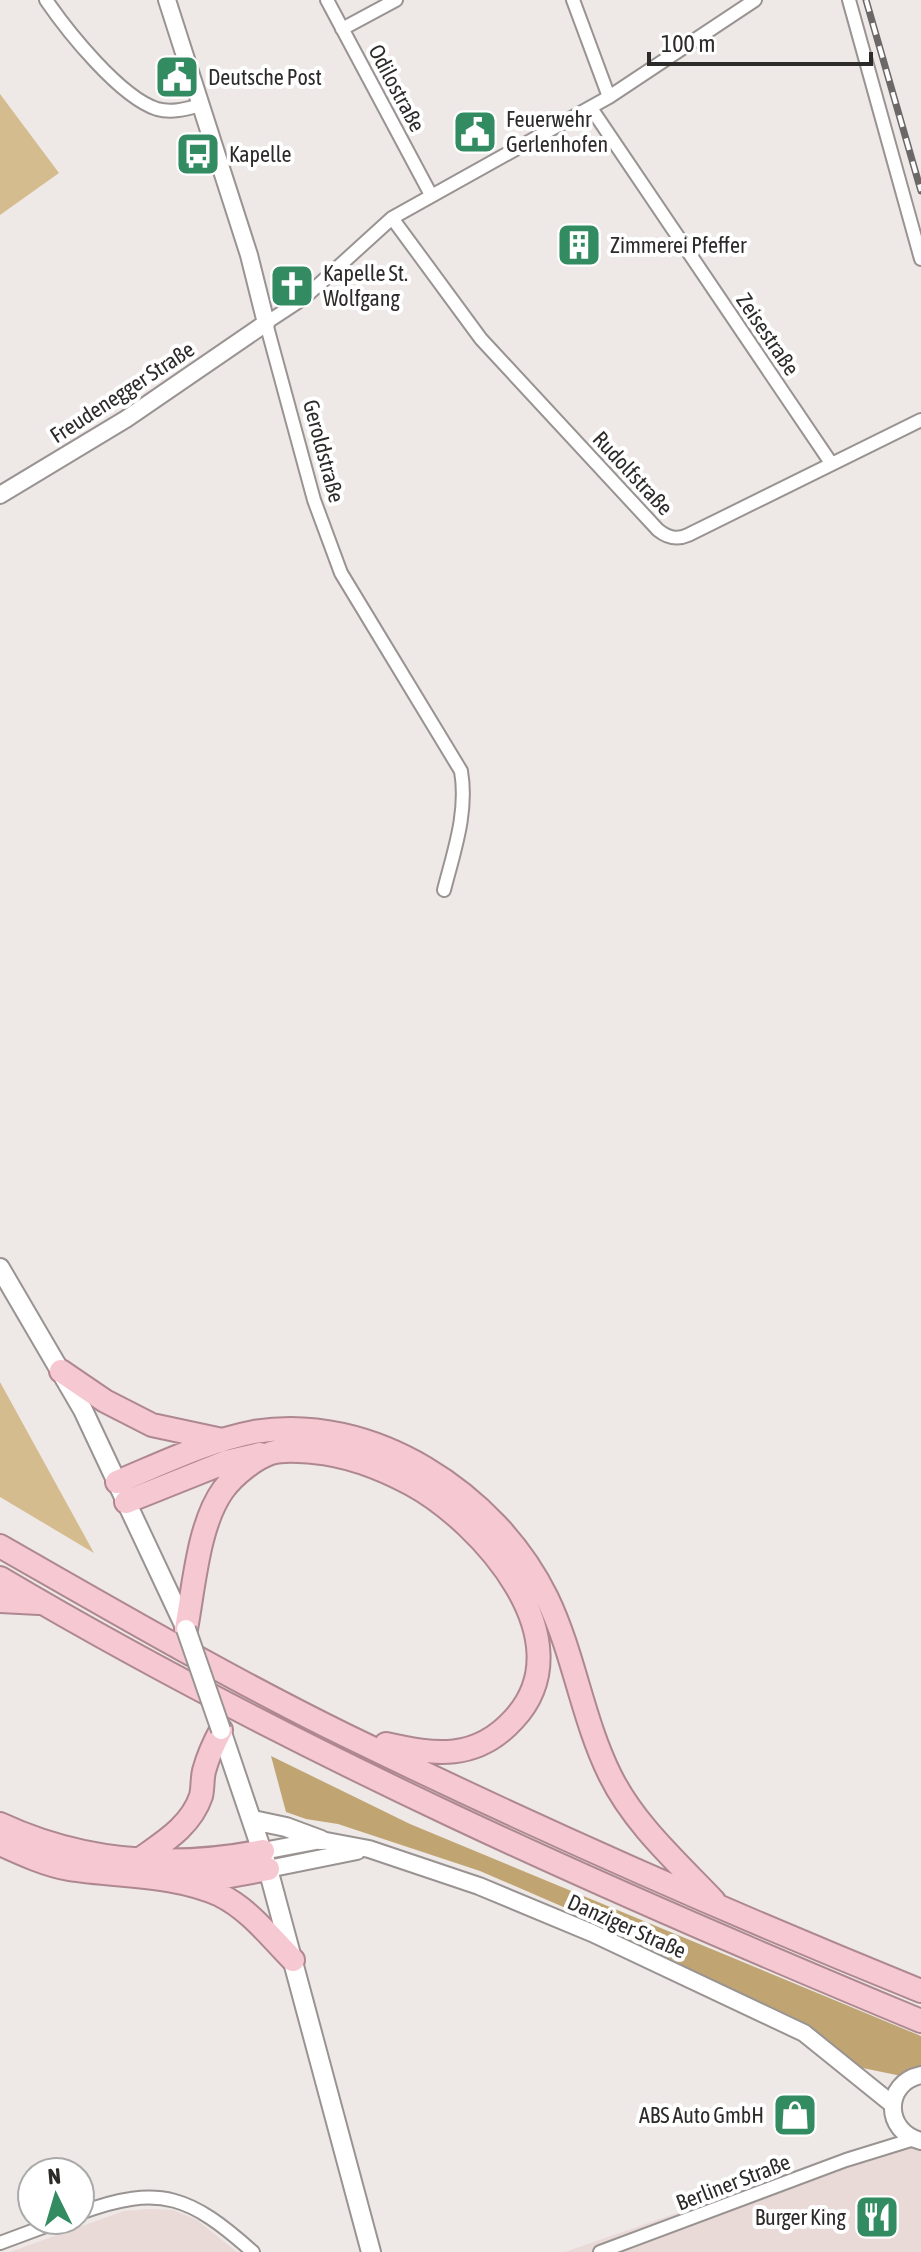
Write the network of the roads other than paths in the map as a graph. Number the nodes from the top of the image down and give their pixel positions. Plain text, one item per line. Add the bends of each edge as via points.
1 (46, 0) edge
2 (167, 0) edge
3 (327, 0) edge
4 (396, 0) edge
5 (573, 0) edge
6 (755, 0) edge
7 (849, 0) edge
8 (342, 29) junction
9 (609, 97) junction
10 (201, 105) junction
11 (591, 108) junction
12 (431, 195) junction
13 (392, 218) junction
14 (921, 259) edge
15 (266, 323) junction
16 (921, 420) edge
17 (831, 463) junction
18 (0, 495) edge
19 (444, 890) dead end
20 (0, 1268) edge
21 (61, 1371) junction
22 (224, 1440) junction
23 (272, 1453) junction
24 (121, 1492) junction
25 (0, 1546) edge
26 (0, 1578) edge
27 (0, 1601) edge
28 (42, 1603) junction
29 (186, 1629) junction
30 (344, 1735) junction
31 (216, 1740) junction
32 (253, 1820) junction
33 (0, 1824) edge
34 (321, 1840) junction
35 (0, 1844) edge
36 (369, 1849) junction
37 (140, 1859) junction
38 (265, 1860) junction
39 (154, 1879) junction
40 (723, 1910) junction
41 (293, 1960) junction
42 (921, 1991) edge
43 (921, 2021) edge
44 (853, 2071) junction
45 (921, 2075) edge
46 (904, 2082) junction
47 (892, 2104) junction
48 (895, 2123) junction
49 (918, 2140) edge
50 (880, 2148) junction
51 (96, 2207) edge
52 (19, 2236) edge
53 (0, 2243) edge
54 (253, 2252) edge
55 (371, 2252) edge
56 (600, 2252) edge

1 - 10 street via 74,37 141,102 168,111
2 - 10 street, Geroldstraße
3 - 8 street, Odilostraße
4 - 8 street
5 - 9 street
6 - 9 street
7 - 14 street
8 - 12 street, Odilostraße
9 - 11 street
10 - 15 street, Geroldstraße
11 - 12 street
11 - 17 street, Zeisestraße
12 - 13 street
13 - 15 street via 304,298
13 - 17 street, Rudolfstraße via 481,339 664,535 684,537
15 - 18 street, Freudenegger Straße via 126,419
15 - 19 street, Geroldstraße via 314,500 341,573 461,771 462,817
16 - 17 street, Rudolfstraße
20 - 21 main road
21 - 22 highway via 152,1425
21 - 24 main road
22 - 24 highway
22 - 40 highway via 292,1429 333,1432 399,1456 473,1502 506,1534 548,1599 589,1727 618,1788 658,1842
23 - 24 highway
23 - 29 highway via 243,1471 213,1507
23 - 30 highway via 293,1450 349,1459 411,1484 436,1501 503,1565 524,1601 536,1638 536,1678 530,1694 506,1728 487,1741 469,1749 431,1753
24 - 29 main road
25 - 30 highway
26 - 28 highway
27 - 28 highway
28 - 43 highway via 347,1766 697,1928
29 - 31 main road, bridge
30 - 40 highway
31 - 32 main road via 232,1761
31 - 37 highway via 190,1818
32 - 34 main road
32 - 38 main road
33 - 37 highway via 77,1852
34 - 36 street, Danziger Straße
34 - 38 street, Danziger Straße
35 - 39 highway via 65,1868
36 - 38 street, Danziger Straße
36 - 44 street, Danziger Straße via 479,1886 724,1993 804,2033
37 - 38 highway
38 - 39 highway via 230,1876
38 - 41 main road
39 - 41 highway via 221,1896 244,1911
40 - 42 highway
41 - 55 main road
44 - 46 street, Danziger Straße
44 - 47 street, Danziger Straße
45 - 46 street
46 - 47 street
47 - 48 street
48 - 49 street
48 - 50 street
49 - 50 street, Berliner Straße
50 - 56 street, Berliner Straße
51 - 54 street via 133,2198 180,2201 200,2210
52 - 53 street

